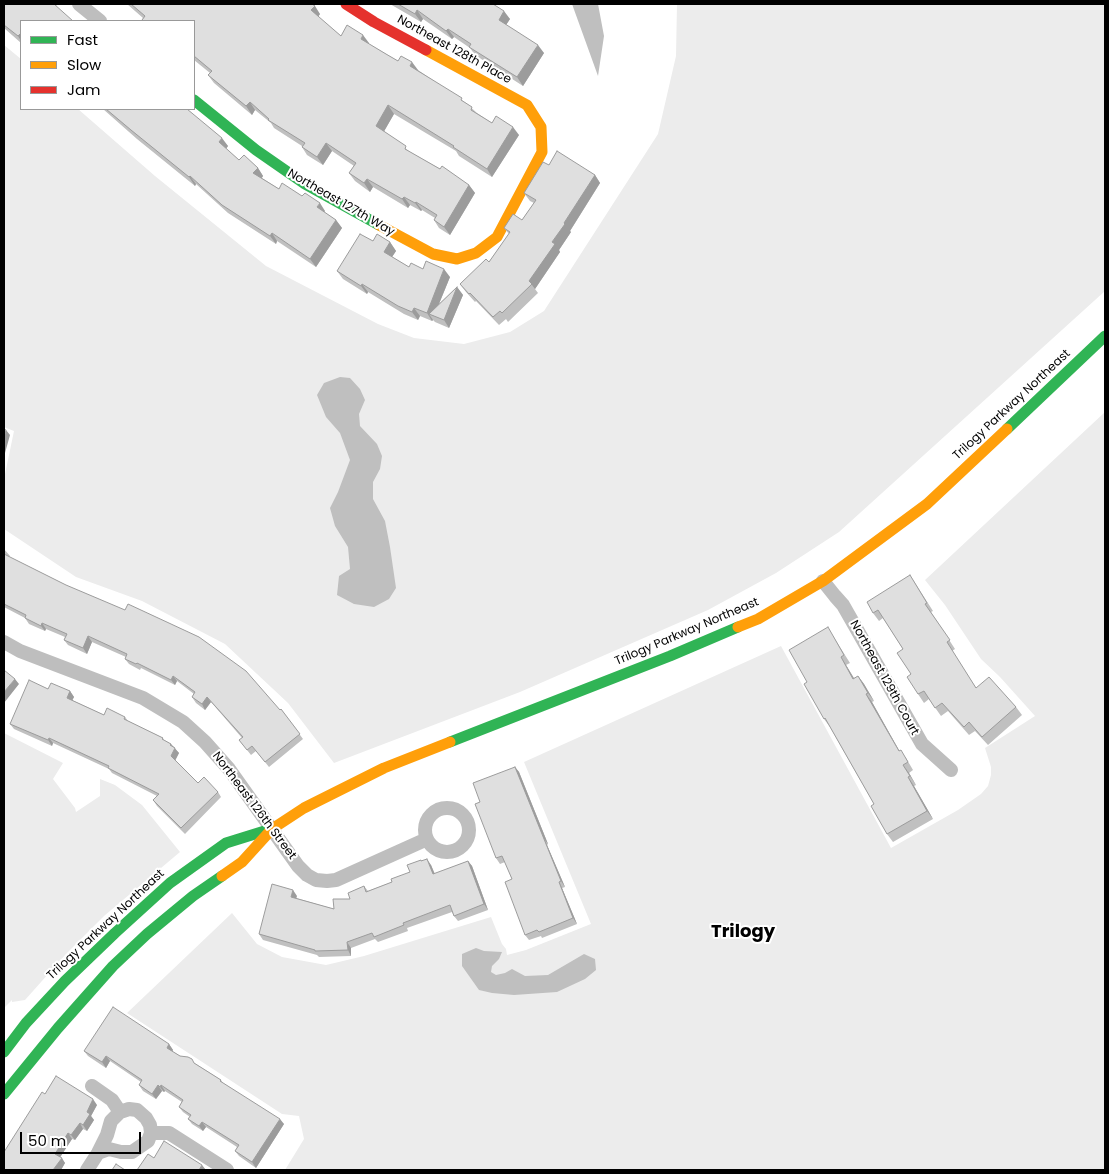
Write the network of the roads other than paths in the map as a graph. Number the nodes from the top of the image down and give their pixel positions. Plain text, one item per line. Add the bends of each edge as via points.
1 (79, 4) edge
2 (346, 4) edge
3 (99, 20) edge
4 (195, 101) edge
5 (476, 252) joint
6 (1105, 336) edge
7 (824, 581) junction
8 (4, 642) edge
9 (951, 770) dead end
10 (272, 829) junction
11 (427, 839) dead end
12 (4, 1052) edge
13 (92, 1086) dead end
14 (4, 1094) edge
15 (120, 1112) junction
16 (151, 1133) junction
17 (98, 1153) junction
18 (87, 1170) edge
19 (227, 1170) edge

1 - 3 street
2 - 5 street, Northeast 128th Place via 527,105 541,127 542,152 497,237
4 - 5 street, Northeast 127th Way via 305,184 433,254 457,259
6 - 7 street, Trilogy Parkway Northeast via 927,504
7 - 9 street, Northeast 129th Court via 843,605 922,744
7 - 10 street, Trilogy Parkway Northeast via 758,619 384,768 304,808
8 - 10 street, Northeast 126th Street via 143,698 183,722 230,769
10 - 11 street, Northeast 126th Street via 307,875 327,881 336,880
10 - 12 street, Trilogy Parkway Northeast via 226,843 170,883 65,981
10 - 14 street, Trilogy Parkway Northeast via 242,862 193,896 113,966
13 - 15 street via 112,1100
15 - 16 street via 137,1110 146,1118
15 - 17 street via 111,1121
16 - 17 street via 148,1141 132,1152 109,1149
16 - 19 street via 169,1133
17 - 18 street

